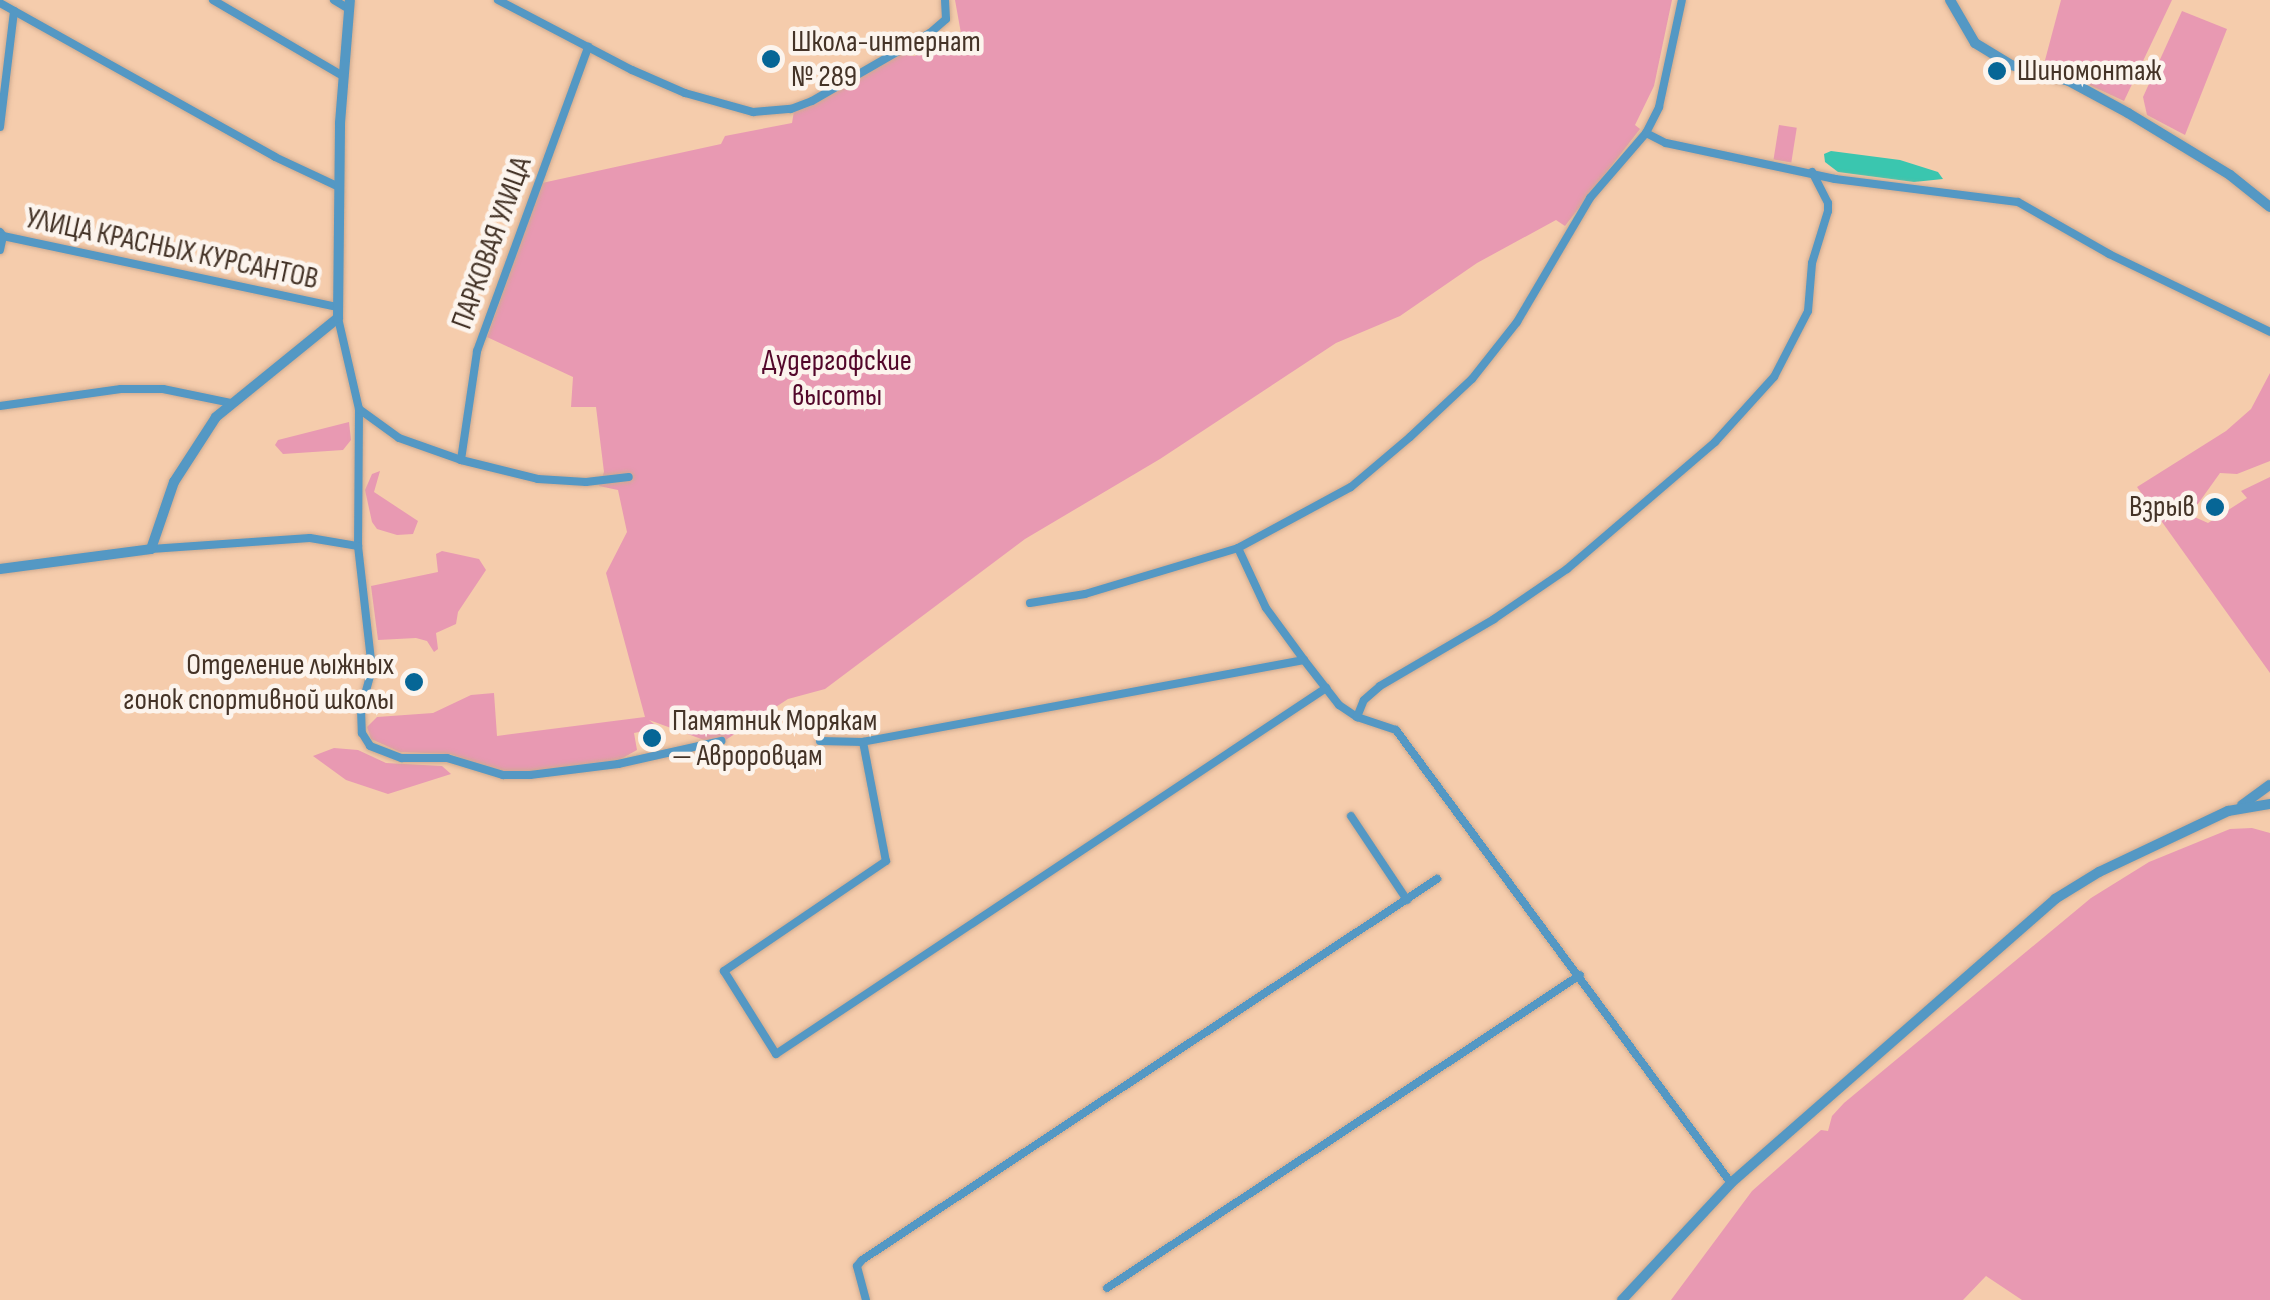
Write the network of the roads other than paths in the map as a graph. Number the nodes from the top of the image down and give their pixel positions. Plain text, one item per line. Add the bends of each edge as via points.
1 (213, 0) edge
2 (334, 0) edge
3 (498, 0) edge
4 (945, 0) edge
5 (1682, 0) edge
6 (1950, 0) edge
7 (0, 3) edge
8 (350, 4) edge
9 (14, 10) junction
10 (588, 47) junction
11 (343, 76) junction
12 (0, 127) edge
13 (1646, 133) junction
14 (1812, 172) junction
15 (339, 187) junction
16 (2270, 206) edge
17 (2, 234) edge
18 (0, 250) edge
19 (337, 312) junction
20 (2270, 332) edge
21 (232, 403) junction
22 (0, 406) edge
23 (359, 409) junction
24 (461, 460) junction
25 (629, 477) dead end
26 (358, 546) junction
27 (1238, 548) junction
28 (151, 549) junction
29 (0, 569) edge
30 (1030, 603) dead end
31 (1304, 660) junction
32 (1326, 688) junction
33 (1357, 717) junction
34 (820, 741) dead end
35 (721, 742) dead end
36 (863, 742) junction
37 (2270, 785) edge
38 (2270, 804) edge
39 (2241, 806) junction
40 (1351, 816) dead end
41 (1436, 879) dead end
42 (1407, 900) junction
43 (1580, 975) junction
44 (1731, 1182) junction
45 (1107, 1288) dead end
46 (866, 1300) edge
47 (1622, 1300) edge

1 - 11 street
2 - 8 street
3 - 10 street
4 - 10 street via 946,19 930,33 791,109 734,110
5 - 13 street via 1659,108
6 - 16 street via 1975,42 2012,65 2069,81 2128,113
7 - 9 street
8 - 11 street
9 - 12 street
9 - 15 street
10 - 24 street, ПАРКОВАЯ УЛИЦА via 477,351
11 - 15 street
13 - 14 street via 1666,143
13 - 27 street via 1590,198 1517,322 1472,379 1351,487
14 - 20 street via 2018,202
14 - 33 street via 1828,212 1812,263 1808,311 1774,377 1716,442 1566,569 1380,686
15 - 19 street
17 - 18 street
17 - 19 street, УЛИЦА КРАСНЫХ КУРСАНТОВ
19 - 21 street
19 - 23 street
21 - 22 street via 121,389
21 - 28 street via 184,463
23 - 24 street via 400,438
23 - 26 street
24 - 25 street via 538,479
26 - 28 street via 310,538
26 - 35 street via 372,669 362,733 381,752 530,775
27 - 30 street via 1085,594
27 - 31 street via 1266,608
28 - 29 street
31 - 32 street
31 - 36 street
32 - 33 street
32 - 36 street via 776,1054 724,971 886,861
33 - 43 street via 1396,730
34 - 36 street
37 - 39 street
38 - 39 street
39 - 44 street via 2055,899
40 - 42 street
41 - 42 street
42 - 46 street via 862,1260
43 - 44 street
43 - 45 street
44 - 47 street

